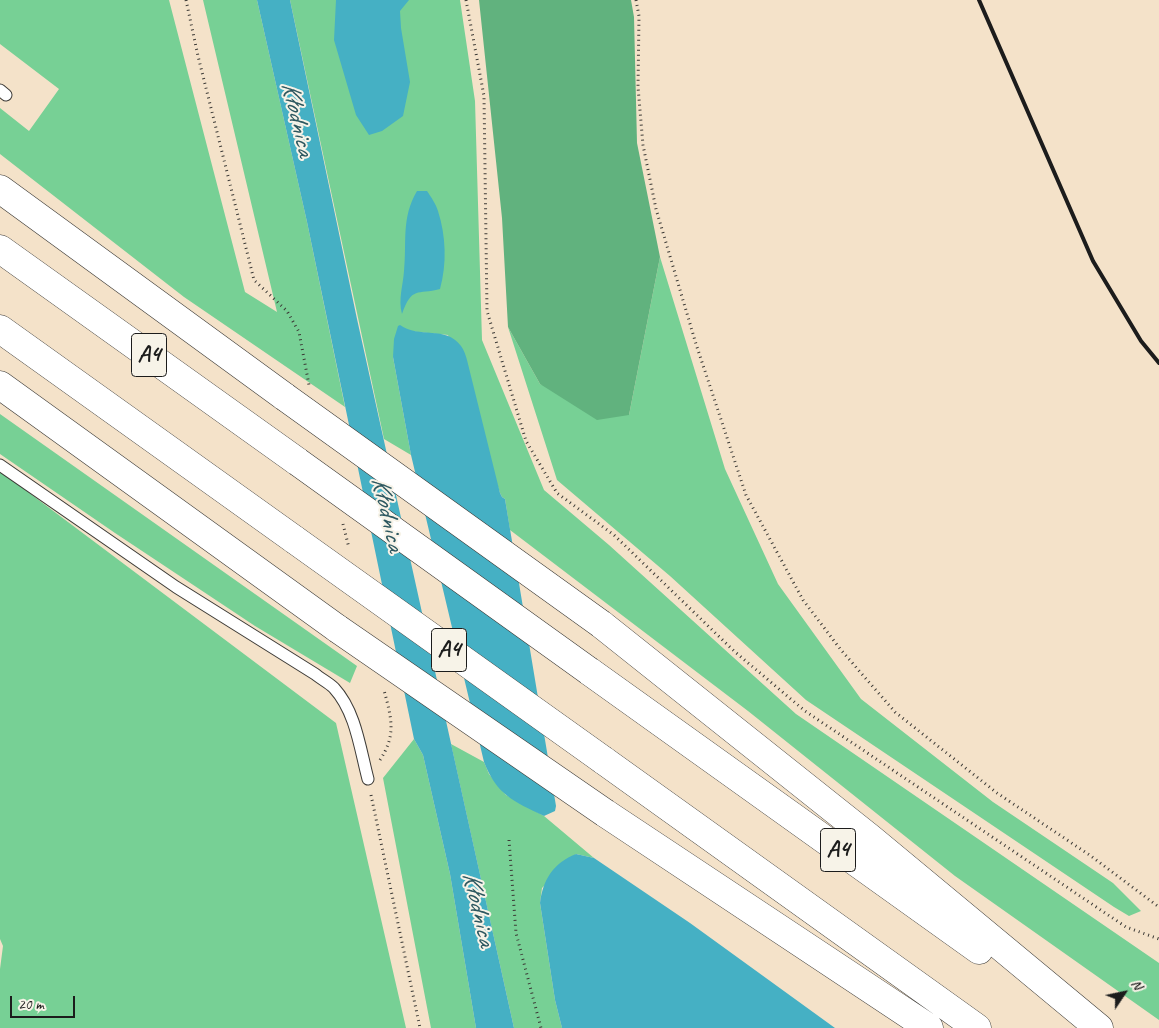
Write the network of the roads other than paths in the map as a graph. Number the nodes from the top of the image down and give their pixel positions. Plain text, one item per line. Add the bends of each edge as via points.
1 (0, 189) edge
2 (0, 249) edge
3 (0, 329) edge
4 (0, 385) edge
5 (0, 465) edge
6 (368, 779) road end
7 (928, 1028) edge
8 (977, 1028) edge
9 (1088, 1028) edge
10 (1099, 1028) edge

1 - 10 highway, bridge via 601,624 870,838
2 - 9 highway, A4, bridge
3 - 8 highway, A4, bridge
4 - 7 highway, bridge via 338,629 605,813
5 - 6 lane via 176,587 334,688 356,730

